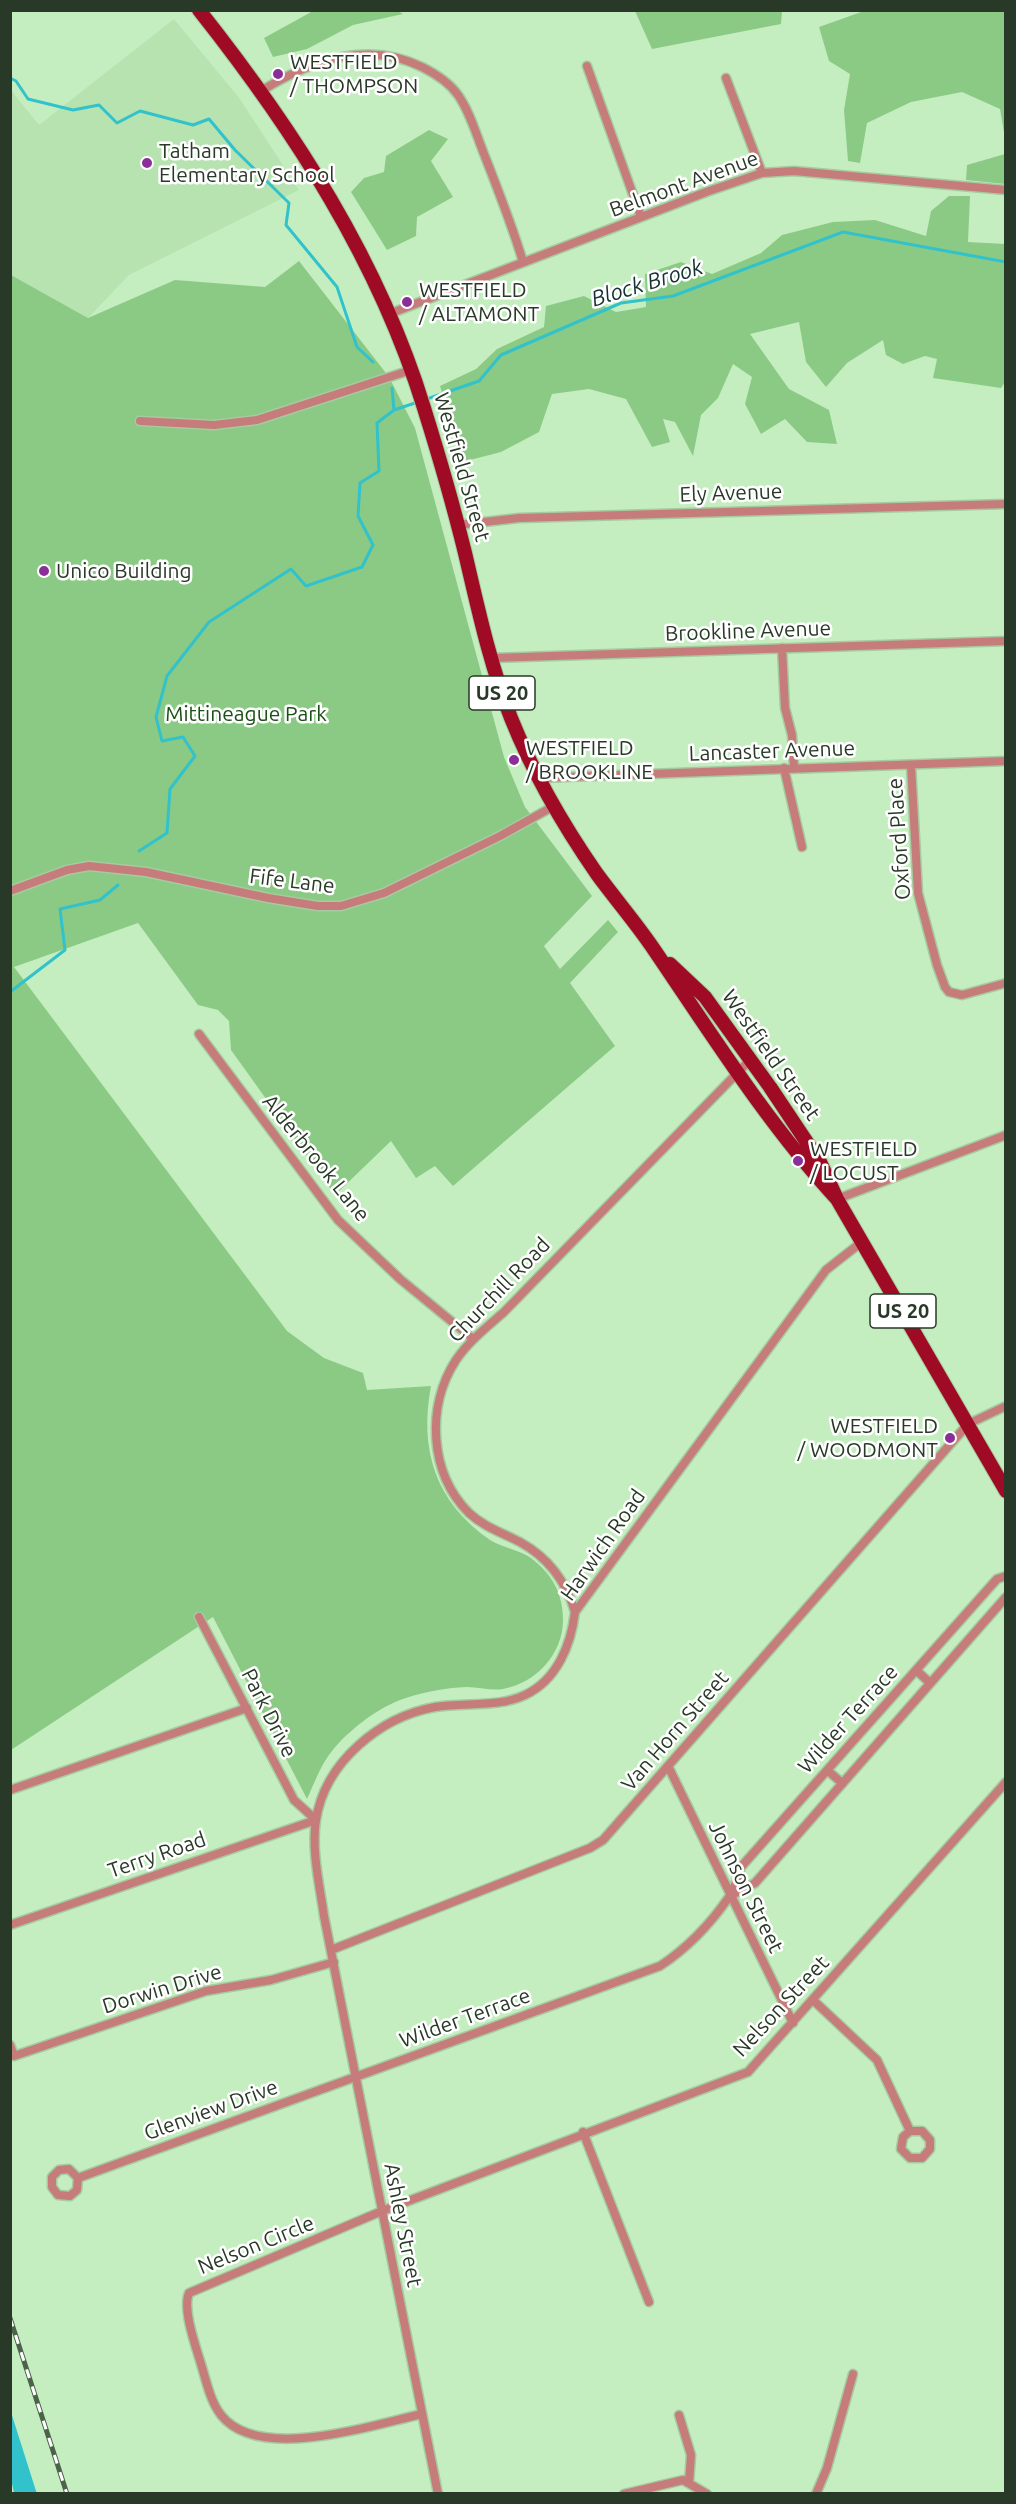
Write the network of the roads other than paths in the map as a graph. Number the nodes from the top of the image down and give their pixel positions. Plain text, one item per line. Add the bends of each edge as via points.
1 (199, 10) edge
2 (587, 66) dead end
3 (726, 78) dead end
4 (261, 91) junction
5 (762, 173) junction
6 (1005, 190) edge
7 (641, 217) junction
8 (523, 262) junction
9 (389, 314) junction
10 (411, 370) junction
11 (140, 421) dead end
12 (1005, 504) edge
13 (458, 525) junction
14 (1005, 640) edge
15 (782, 648) junction
16 (492, 658) junction
17 (1005, 761) edge
18 (911, 765) junction
19 (794, 767) junction
20 (784, 768) junction
21 (539, 778) junction
22 (554, 806) junction
23 (802, 847) dead end
24 (10, 891) edge
25 (653, 948) junction
26 (1005, 983) edge
27 (199, 1034) dead end
28 (750, 1060) junction
29 (738, 1071) junction
30 (1005, 1135) edge
31 (837, 1199) junction
32 (862, 1241) junction
33 (473, 1339) junction
34 (1005, 1406) edge
35 (968, 1424) junction
36 (1005, 1491) edge
37 (1005, 1576) edge
38 (1005, 1597) edge
39 (575, 1612) junction
40 (199, 1617) dead end
41 (916, 1670) junction
42 (930, 1683) junction
43 (247, 1708) junction
44 (668, 1766) junction
45 (827, 1770) junction
46 (1005, 1782) edge
47 (842, 1783) junction
48 (10, 1790) edge
49 (316, 1820) junction
50 (730, 1896) junction
51 (10, 1925) edge
52 (331, 1950) junction
53 (334, 1962) junction
54 (813, 2000) junction
55 (793, 2023) junction
56 (10, 2046) edge
57 (356, 2076) junction
58 (910, 2131) dead end
59 (583, 2132) junction
60 (78, 2178) dead end
61 (382, 2211) junction
62 (649, 2302) dead end
63 (853, 2374) dead end
64 (422, 2414) junction
65 (679, 2415) dead end
66 (689, 2483) junction
67 (438, 2493) edge
68 (624, 2493) edge
69 (707, 2493) edge
70 (816, 2493) edge

1 - 4 main road, Westfield Street / US 20
2 - 7 street
3 - 5 street
4 - 8 street via 302,69 353,55 390,56 435,74 453,88 468,112
4 - 9 main road, Westfield Street / US 20 via 328,194
5 - 6 street, Belmont Avenue via 794,171
5 - 7 street, Belmont Avenue
7 - 8 street, Belmont Avenue
8 - 9 street, Belmont Avenue
9 - 10 main road, Westfield Street / US 20
10 - 11 street via 257,420 213,425
10 - 13 main road, Westfield Street / US 20
12 - 13 street, Ely Avenue via 540,518
13 - 16 main road, Westfield Street / US 20
14 - 15 street, Brookline Avenue
15 - 16 street, Brookline Avenue
15 - 19 street via 785,708
16 - 21 main road, Westfield Street / US 20 via 510,716
17 - 18 street, Lancaster Avenue
18 - 19 street, Lancaster Avenue
18 - 26 street, Oxford Place via 918,893 945,987 949,992 962,994
19 - 20 street, Lancaster Avenue
20 - 21 street, Lancaster Avenue
20 - 23 street
21 - 22 main road, Westfield Street / US 20
22 - 24 street, Fife Lane via 384,893 341,906 318,906 146,872 89,866
22 - 25 main road, Westfield Street / US 20
25 - 28 main road, Westfield Street / US 20 via 705,997
25 - 29 main road, Westfield Street / US 20
27 - 33 street, Alderbrook Lane via 338,1220 400,1279
28 - 29 street, Churchill Road
28 - 31 main road, Westfield Street / US 20 via 820,1162
29 - 31 main road, Westfield Street / US 20 via 811,1171
29 - 33 street, Churchill Road via 504,1312
30 - 31 street
31 - 32 main road, Westfield Street / US 20
32 - 35 main road, Westfield Street / US 20
32 - 39 street, Harwich Road via 826,1270
33 - 39 street, Churchill Road via 455,1362 442,1391 435,1428 439,1461 455,1495 469,1512 551,1565 562,1579
34 - 35 street
35 - 36 main road, Westfield Street / US 20
35 - 44 street, Van Horn Street
37 - 41 street, Wilder Terrace via 997,1579
38 - 42 street, Wilder Terrace
39 - 49 street, Harwich Road via 564,1653 538,1687 504,1701 425,1709 381,1728 361,1743 334,1775
40 - 43 street, Park Drive
41 - 42 street
41 - 45 street, Wilder Terrace
42 - 47 street, Wilder Terrace
43 - 48 street
43 - 49 street, Park Drive via 294,1800
44 - 50 street, Johnson Street
44 - 52 street, Van Horn Street via 595,1845
45 - 47 street
45 - 50 street, Wilder Terrace via 741,1867
46 - 54 street, Nelson Street
47 - 50 street, Wilder Terrace via 754,1883
49 - 51 street, Terry Road
49 - 52 street, Harwich Road via 318,1875
50 - 55 street, Johnson Street
50 - 57 street, Wilder Terrace via 680,1953 660,1966
52 - 53 street, Harwich Road
53 - 56 street, Dorwin Drive via 280,1978 206,1991 14,2056
53 - 57 street, Ashley Street
54 - 55 street, Nelson Street
54 - 58 street via 877,2060
55 - 59 street, Nelson Street via 748,2072
57 - 60 street, Glenview Drive
57 - 61 street, Ashley Street
59 - 61 street, Nelson Street
59 - 62 street
61 - 64 street, Ashley Street
61 - 64 street, Nelson Circle via 308,2245 194,2289 187,2297 188,2311 215,2407 226,2421 243,2432 267,2439 292,2438
63 - 70 street via 827,2468
64 - 67 street, Ashley Street
65 - 66 street via 691,2455
66 - 68 street via 673,2481
66 - 69 street

